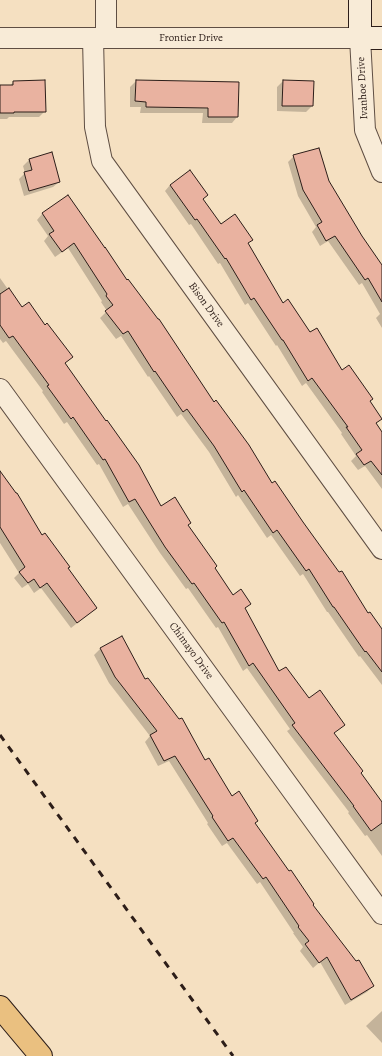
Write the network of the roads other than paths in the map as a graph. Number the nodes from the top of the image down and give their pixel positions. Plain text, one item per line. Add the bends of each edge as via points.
1 (106, 0) edge
2 (360, 0) edge
3 (0, 38) edge
4 (100, 38) junction
5 (360, 38) junction
6 (382, 38) edge
7 (382, 172) edge
8 (0, 388) edge
9 (382, 549) edge
10 (382, 914) edge
11 (0, 1007) edge
12 (41, 1056) edge

1 - 4 street, Bison Drive
2 - 5 street, Ivanhoe Drive
3 - 4 street, Frontier Drive
4 - 5 street, Frontier Drive
4 - 9 street, Bison Drive via 95,127 102,162
5 - 6 street, Frontier Drive
5 - 7 street, Ivanhoe Drive via 365,130
8 - 10 street, Chimayo Drive
11 - 12 main road

